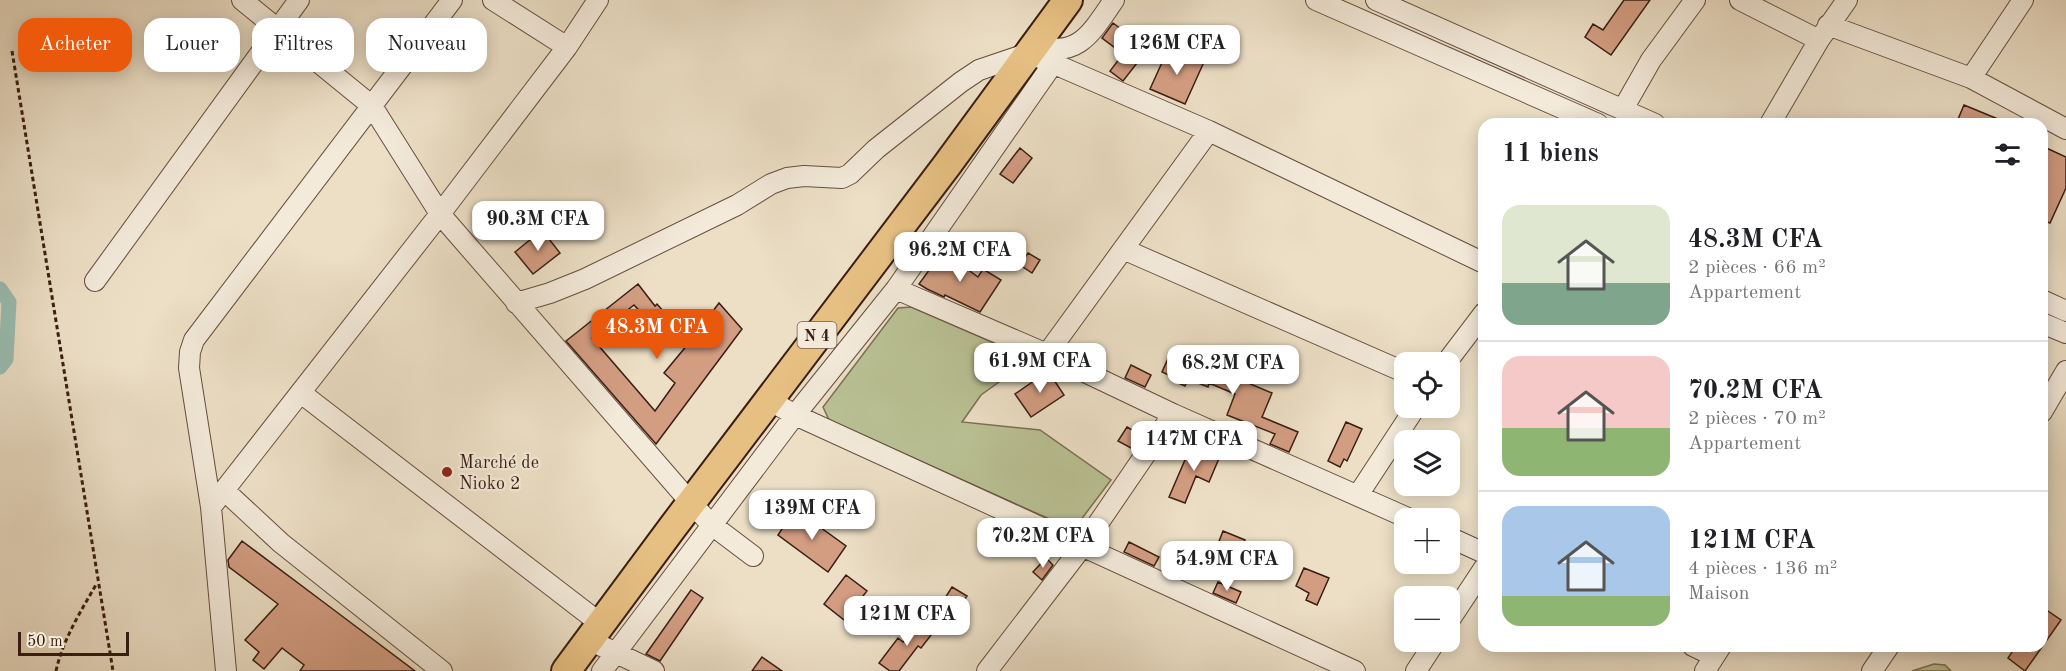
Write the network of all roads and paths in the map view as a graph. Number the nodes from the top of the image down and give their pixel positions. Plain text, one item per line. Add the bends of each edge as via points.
1 (242, 0) edge
2 (299, 0) edge
3 (452, 0) edge
4 (493, 0) edge
5 (598, 0) edge
6 (1068, 0) edge
7 (1114, 0) edge
8 (1316, 0) edge
9 (1376, 0) edge
10 (1695, 0) edge
11 (1740, 0) edge
12 (1847, 0) edge
13 (2023, 0) edge
14 (264, 18) edge
15 (285, 18) edge
16 (1824, 33) junction
17 (567, 46) junction
18 (12, 51) dead end
19 (1039, 54) junction
20 (252, 63) edge
21 (331, 72) edge
22 (1971, 78) junction
23 (372, 106) junction
24 (1623, 109) junction
25 (1584, 118) edge
26 (1642, 118) edge
27 (1774, 118) edge
28 (2046, 118) edge
29 (2048, 119) edge
30 (2066, 129) edge
31 (1209, 131) junction
32 (440, 214) junction
33 (1123, 249) junction
34 (1478, 260) edge
35 (95, 281) dead end
36 (896, 290) junction
37 (516, 303) junction
38 (2048, 303) edge
39 (2066, 311) edge
40 (1478, 321) edge
41 (2048, 325) edge
42 (2066, 333) edge
43 (1454, 352) edge
44 (1047, 354) junction
45 (1394, 368) edge
46 (2066, 372) edge
47 (301, 393) junction
48 (769, 400) junction
49 (2048, 402) edge
50 (1173, 414) junction
51 (795, 415) junction
52 (1408, 418) edge
53 (225, 492) junction
54 (1358, 495) junction
55 (691, 503) junction
56 (211, 507) junction
57 (1394, 512) edge
58 (712, 525) junction
59 (1460, 542) edge
60 (1082, 547) junction
61 (1478, 550) edge
62 (753, 556) dead end
63 (1478, 577) edge
64 (98, 582) junction
65 (1460, 604) edge
66 (595, 632) junction
67 (1428, 652) edge
68 (1885, 652) edge
69 (616, 654) junction
70 (56, 671) edge
71 (112, 671) edge
72 (226, 671) edge
73 (442, 671) edge
74 (566, 671) edge
75 (603, 671) edge
76 (654, 671) edge
77 (987, 671) edge
78 (1355, 671) edge
79 (1416, 671) edge
80 (1872, 671) edge

1 - 14 street
2 - 15 street
3 - 23 street
4 - 17 street
5 - 17 street
6 - 19 highway, N 4
7 - 19 street via 1078,43
8 - 25 street
9 - 24 street
10 - 24 street via 1651,60
11 - 16 street
12 - 16 street
13 - 22 street
16 - 22 street
16 - 27 street
17 - 32 street
18 - 64 path
19 - 31 street
19 - 36 street
19 - 37 street via 979,70 842,178 804,176 771,184 737,205 585,279
19 - 48 highway, N 4
20 - 35 street
21 - 23 street
22 - 28 street
23 - 32 street
23 - 56 street via 194,340 190,384
24 - 26 street
29 - 30 street
31 - 33 street
31 - 34 street
32 - 37 street
32 - 47 street
33 - 44 street
33 - 45 street
36 - 44 street
36 - 51 street
37 - 55 street
38 - 39 street
40 - 43 street
41 - 42 street
44 - 50 street
46 - 49 street
47 - 53 street
47 - 66 street
48 - 51 street
48 - 55 highway, N 4
50 - 54 street
50 - 60 street
51 - 58 street
51 - 60 street
52 - 54 street
53 - 56 street
53 - 73 street via 281,543
54 - 57 street
55 - 58 street
55 - 66 highway, N 4
56 - 72 street
58 - 62 street
58 - 69 street
59 - 61 street
60 - 77 street
60 - 78 street
63 - 65 street
64 - 70 path via 74,623
64 - 71 path
66 - 69 street
66 - 74 highway, N 4
67 - 79 street
68 - 80 street
69 - 75 street
69 - 76 street

